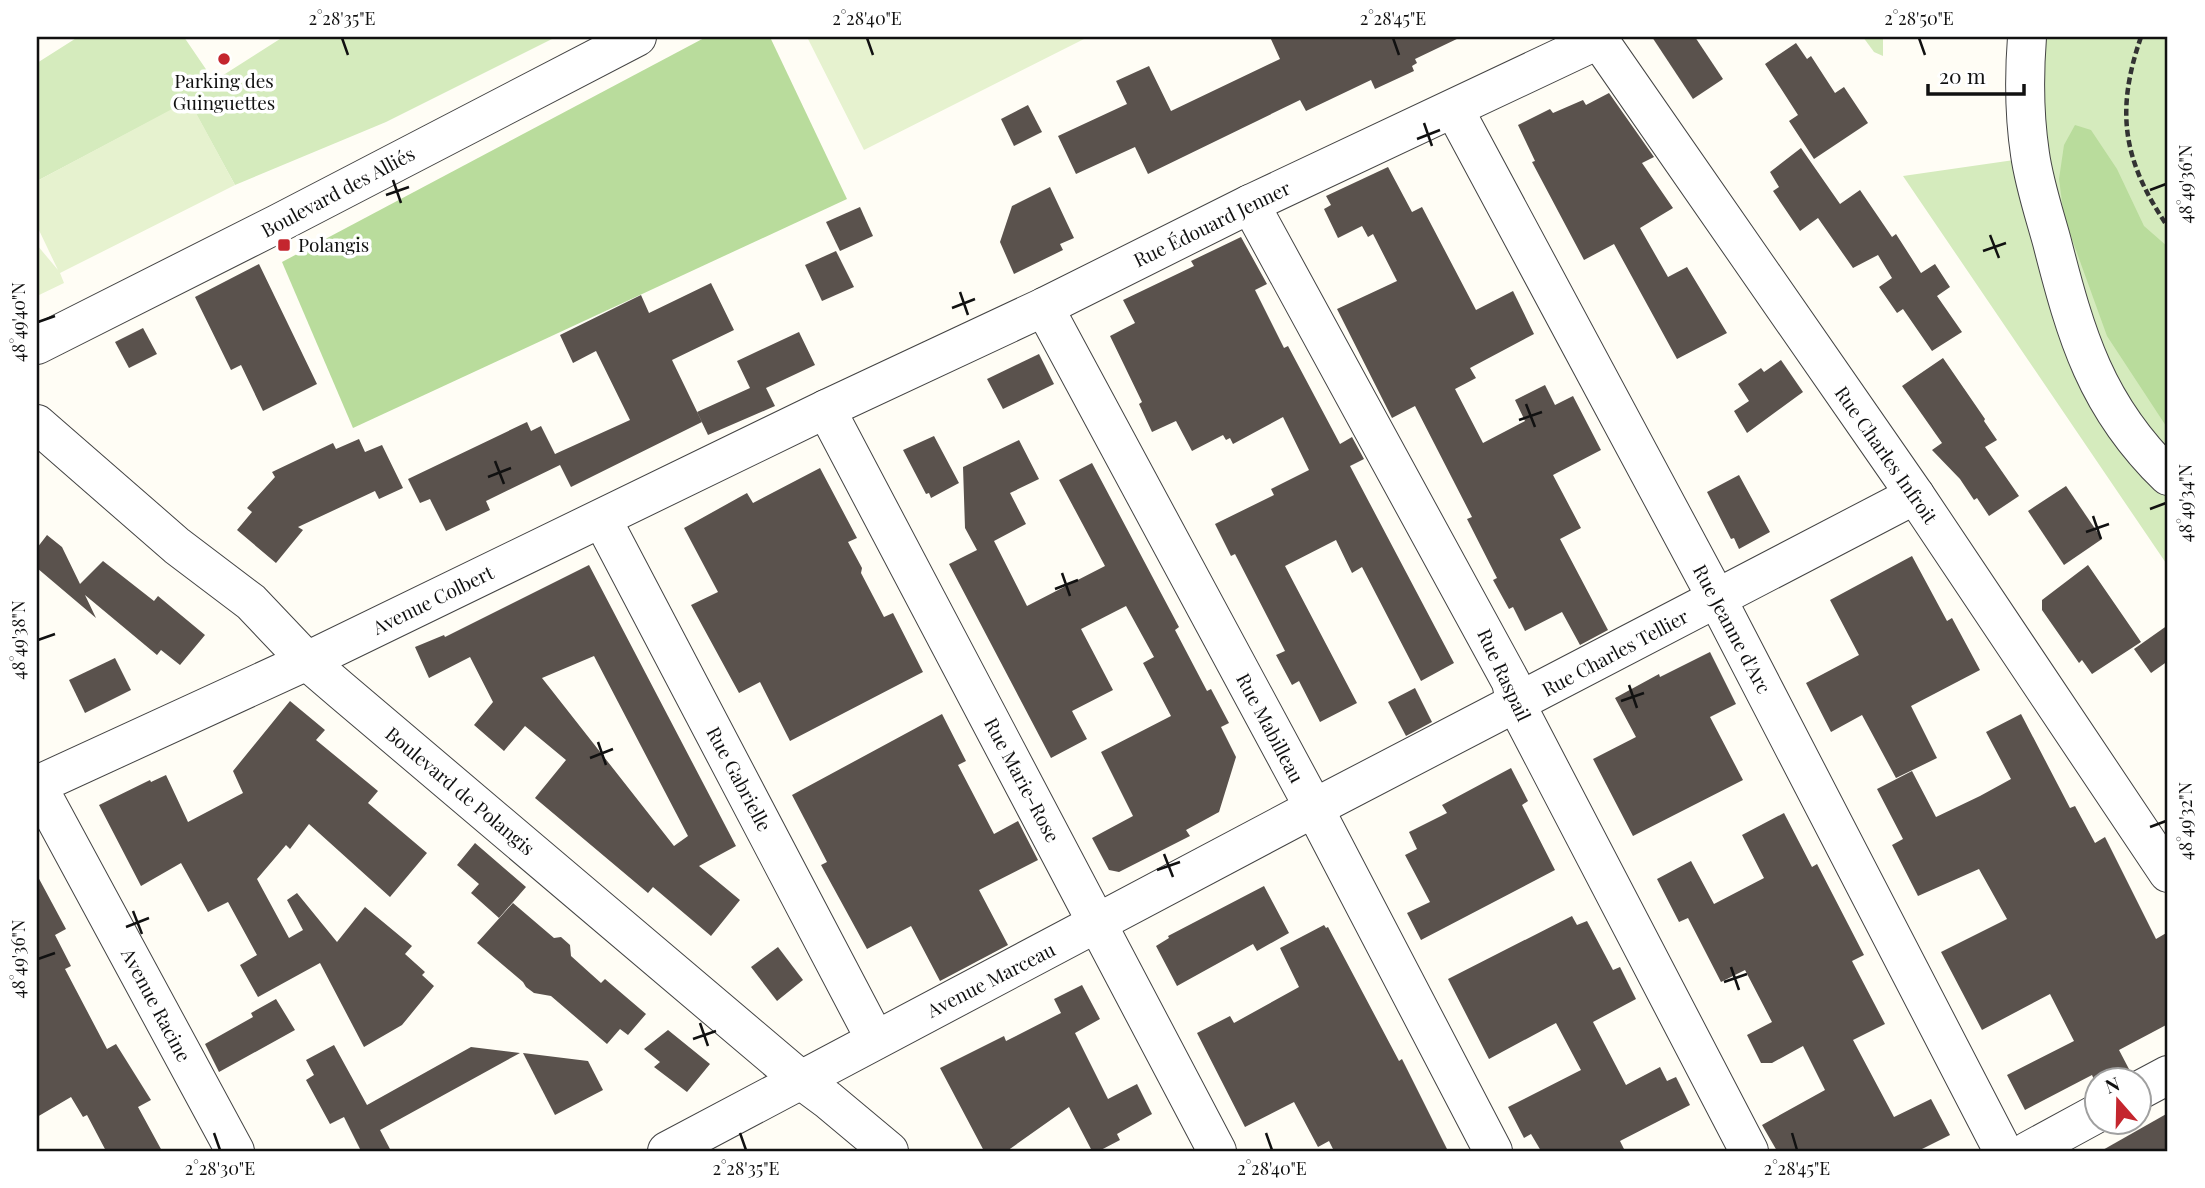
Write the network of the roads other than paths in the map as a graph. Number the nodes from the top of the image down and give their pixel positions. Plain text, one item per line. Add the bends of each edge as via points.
1 (637, 37) edge
2 (2027, 37) edge
3 (1598, 38) edge
4 (1454, 109) junction
5 (1250, 204) junction
6 (1044, 307) junction
7 (37, 345) edge
8 (827, 409) junction
9 (37, 424) edge
10 (2168, 476) edge
11 (1915, 495) junction
12 (602, 519) junction
13 (1717, 599) junction
14 (307, 661) junction
15 (1516, 704) junction
16 (37, 785) edge
17 (1314, 808) junction
18 (2168, 873) edge
19 (1098, 924) junction
20 (875, 1040) junction
21 (2168, 1074) edge
22 (801, 1080) junction
23 (2152, 1083) edge
24 (2082, 1122) edge
25 (235, 1151) edge
26 (667, 1151) edge
27 (889, 1151) edge
28 (1217, 1151) edge
29 (1493, 1151) edge
30 (1749, 1151) edge
31 (2003, 1151) edge
32 (2028, 1151) edge

1 - 7 street, Boulevard des Alliés
2 - 10 street via 2025,115 2030,157 2071,318 2105,397 2145,454
3 - 4 street, Rue Édouard Jenner
3 - 11 street, Rue Charles Infroit
4 - 5 street, Rue Édouard Jenner
4 - 13 street, Rue Jeanne d'Arc
5 - 6 street, Rue Édouard Jenner
5 - 15 street, Rue Raspail via 1511,682
6 - 8 street, Rue Édouard Jenner
6 - 17 street, Rue Mabilleau
8 - 12 street, Avenue Colbert
8 - 19 street, Rue Marie-Rose
9 - 14 street, Boulevard de Polangis via 177,546 251,602
11 - 13 street, Rue Charles Tellier
11 - 18 street, Rue Charles Infroit
12 - 14 street, Avenue Colbert
12 - 20 street, Rue Gabrielle
13 - 15 street, Rue Charles Tellier
13 - 31 street, Rue Jeanne d'Arc
14 - 16 street, Avenue Colbert
14 - 22 street, Boulevard de Polangis
15 - 17 street, Rue Charles Tellier
15 - 30 street, Rue Raspail
16 - 25 street, Avenue Racine
17 - 19 street, Avenue Marceau
17 - 29 street, Rue Mabilleau
19 - 20 street, Avenue Marceau
19 - 28 street, Rue Marie-Rose
20 - 22 street, Avenue Marceau
21 - 23 street
22 - 26 street, Avenue Marceau
22 - 27 street, Boulevard de Polangis
24 - 32 street

